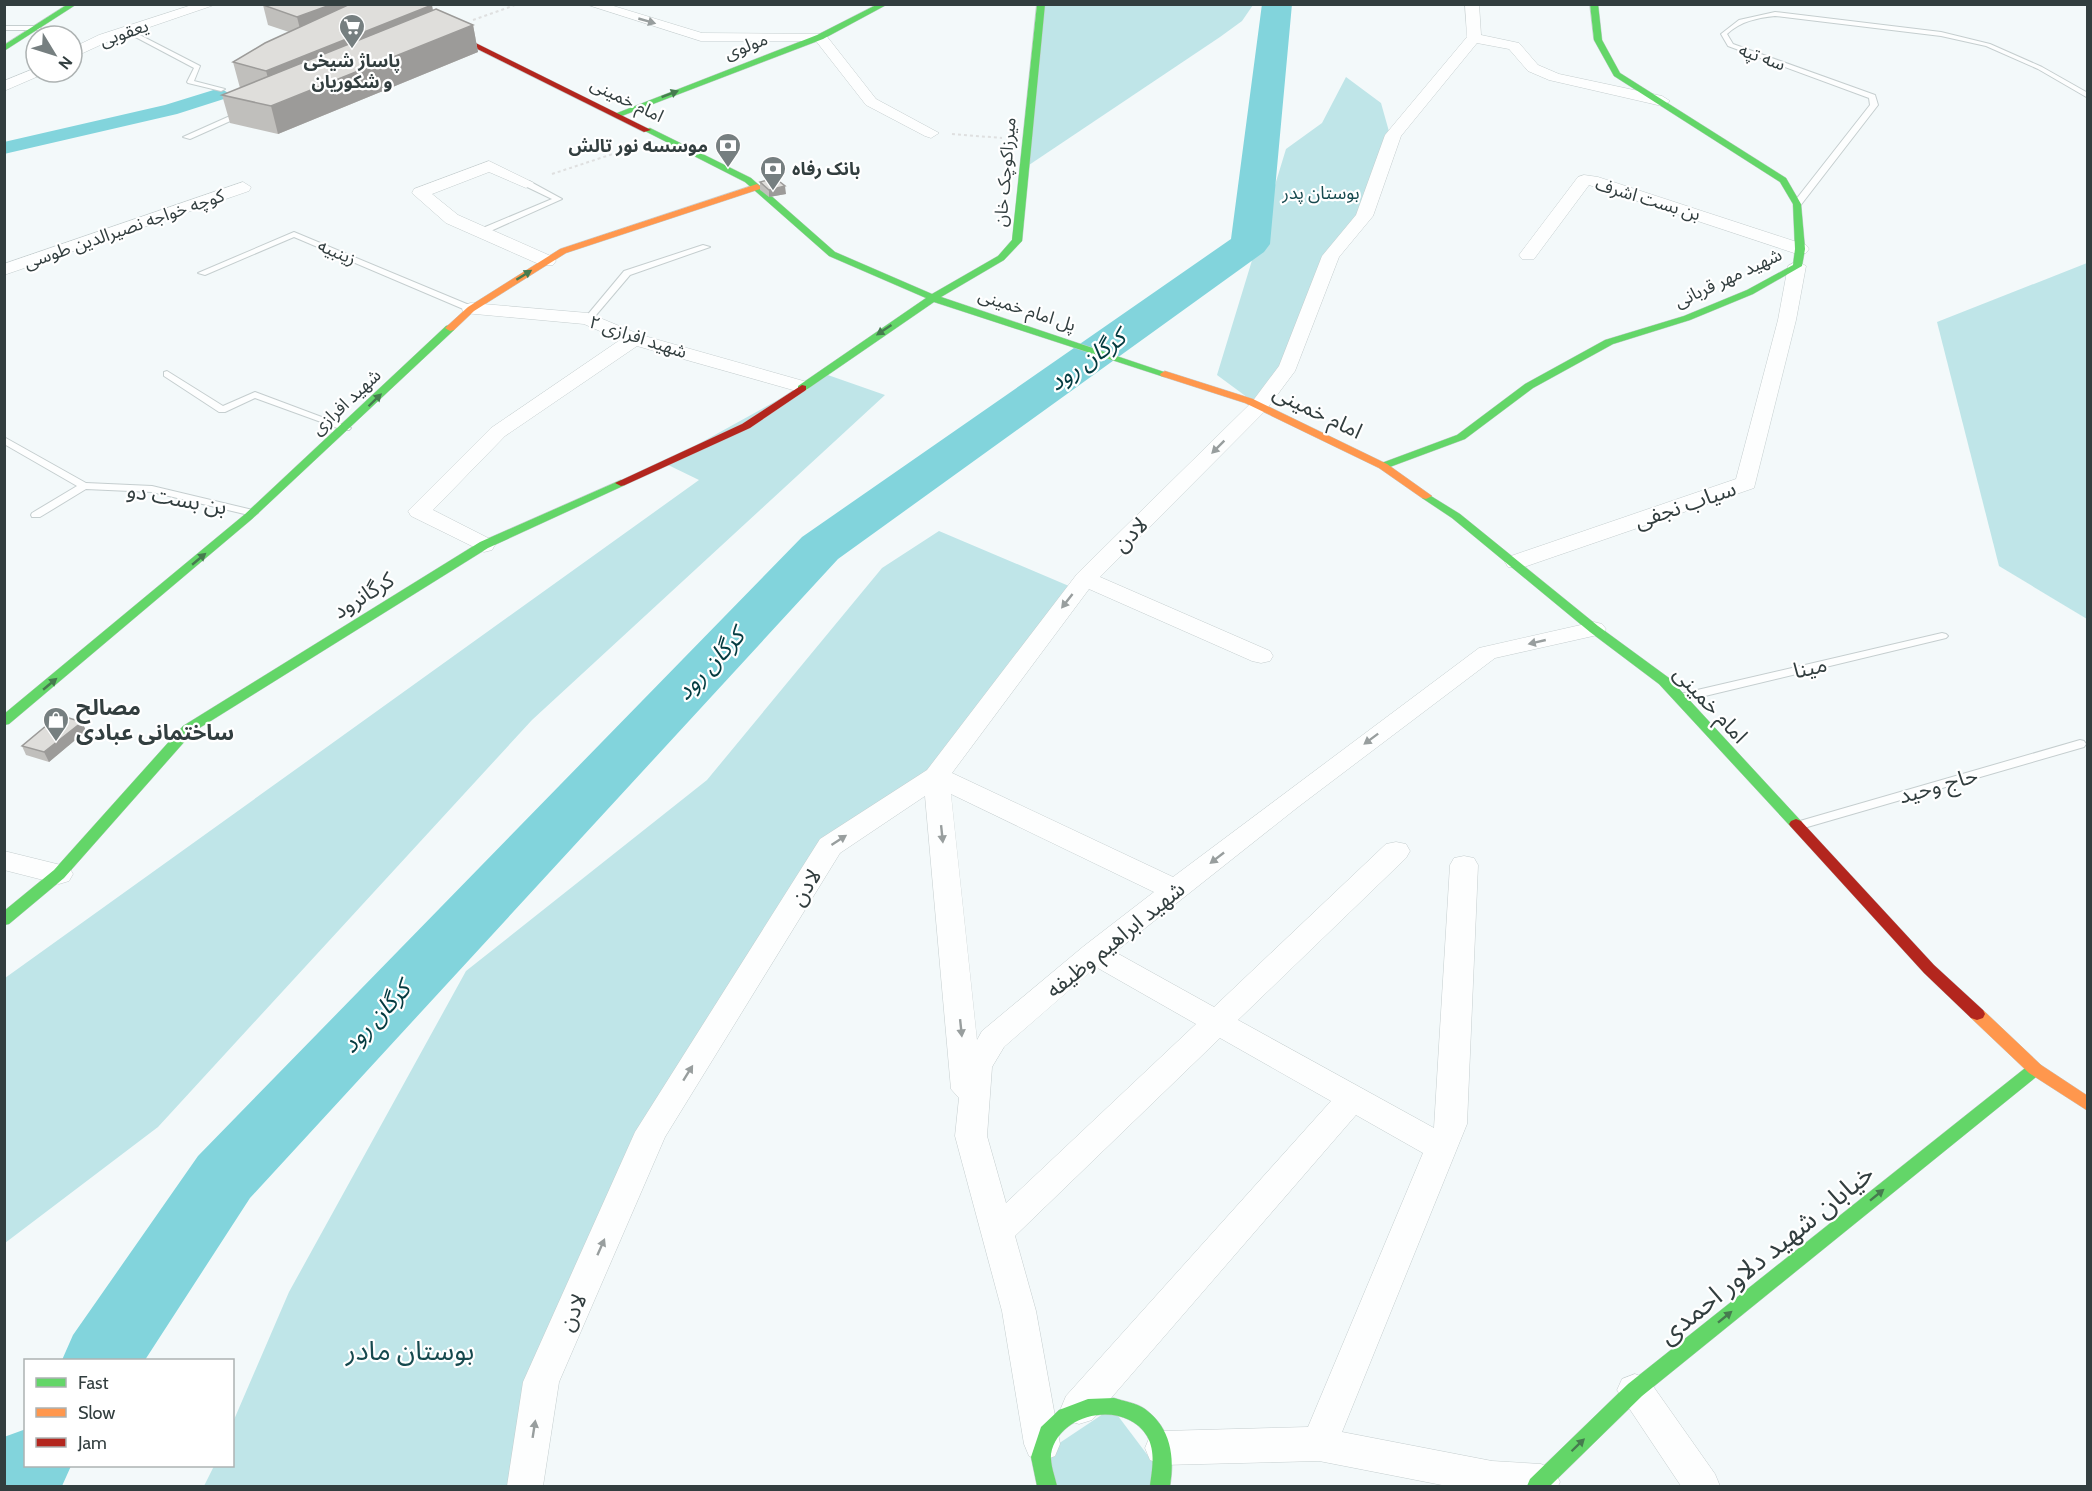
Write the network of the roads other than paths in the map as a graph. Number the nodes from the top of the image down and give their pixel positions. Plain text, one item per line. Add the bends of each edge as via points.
1 (74, 4) edge
2 (211, 4) edge
3 (425, 4) edge
4 (591, 4) edge
5 (885, 4) edge
6 (1041, 4) edge
7 (1472, 4) edge
8 (1594, 4) edge
9 (396, 7) edge
10 (44, 24) edge
11 (4, 28) edge
12 (24, 28) edge
13 (128, 31) junction
14 (24, 37) edge
15 (820, 37) junction
16 (1474, 38) junction
17 (84, 48) edge
18 (4, 49) edge
19 (24, 78) edge
20 (4, 87) edge
21 (221, 89) dead end
22 (2088, 96) edge
23 (1662, 101) junction
24 (252, 110) edge
25 (616, 115) junction
26 (931, 133) road end
27 (187, 137) dead end
28 (526, 183) joint
29 (243, 187) dead end
30 (757, 188) junction
31 (1797, 204) junction
32 (481, 232) junction
33 (706, 247) dead end
34 (1528, 255) dead end
35 (1799, 257) junction
36 (547, 261) junction
37 (4, 270) edge
38 (202, 273) dead end
39 (933, 298) junction
40 (964, 308) joint
41 (471, 309) junction
42 (588, 319) junction
43 (634, 339) junction
44 (167, 374) dead end
45 (800, 386) junction
46 (1254, 403) junction
47 (346, 428) junction
48 (4, 440) edge
49 (1383, 466) junction
50 (84, 486) junction
51 (253, 513) junction
52 (36, 515) dead end
53 (484, 545) junction
54 (1516, 562) junction
55 (1085, 579) junction
56 (1594, 628) junction
57 (1942, 636) dead end
58 (1261, 656) dead end
59 (1679, 698) junction
60 (11, 710) edge
61 (2080, 744) dead end
62 (936, 776) junction
63 (1796, 826) junction
64 (1396, 850) dead end
65 (4, 860) edge
66 (1464, 865) dead end
67 (60, 874) junction
68 (1175, 890) junction
69 (4, 920) edge
70 (1094, 953) junction
71 (1217, 1022) junction
72 (2035, 1069) junction
73 (1352, 1099) junction
74 (2088, 1105) edge
75 (971, 1136) junction
76 (1442, 1148) junction
77 (997, 1232) junction
78 (1635, 1390) junction
79 (1079, 1408) junction
80 (1319, 1444) junction
81 (1042, 1447) junction
82 (1163, 1448) junction
83 (1539, 1484) edge
84 (525, 1486) edge
85 (1047, 1486) edge
86 (1160, 1486) edge
87 (1702, 1486) edge

1 - 10 street
2 - 13 street, یعقوبی
3 - 9 street
4 -> 15 street via 700,37
5 - 15 street, مولوی
6 - 39 street, میرزاکوچک خان via 1017,241 1001,258
7 - 16 street
8 - 23 street, شهید مهر قربانی via 1598,40 1617,74
9 - 25 street, امام خمینی via 437,33
11 - 12 lane
13 - 17 street, یعقوبی
13 - 21 lane via 198,67 190,82
14 - 18 street
25 -> 15 street, مولوی
15 - 26 street via 871,102
16 - 23 street via 1514,46 1533,68 1554,77
16 - 46 street, لادن via 1393,135 1364,216 1331,256 1288,367
19 - 20 street
22 - 31 lane, سه تپه via 2040,68 1988,45 1941,34 1775,14 1752,16 1724,34 1730,45 1872,97 1874,105
23 - 31 street, شهید مهر قربانی via 1783,180
24 - 27 lane
25 - 30 street, امام خمینی
28 - 32 lane via 558,199
28 - 32 street via 489,166 420,193 452,219
29 - 37 street, کوچه خواجه نصیرالدین طوسی
30 - 36 street, شهید افرازی via 563,251
30 - 39 street, امام خمینی via 832,254
31 - 35 street, شهید مهر قربانی
32 - 36 street
33 - 42 lane via 627,273
34 - 35 street, بن بست اشرف via 1584,180 1592,180
35 - 49 street, شهید مهر قربانی via 1750,292 1687,318 1609,342 1529,386 1461,437
35 - 54 street, سیاب نجفی via 1746,483
41 -> 36 street, شهید افرازی
38 - 41 lane, زینبیه via 294,234
39 - 40 street, امام خمینی
39 -> 45 street, میرزاکوچک خان
40 - 46 street, پل امام خمینی
41 - 42 street, شهید افرازی ۲
47 -> 41 street, شهید افرازی
42 - 43 street, شهید افرازی ۲
43 - 45 street, شهید افرازی ۲
43 - 53 street via 498,432 419,511
44 - 47 lane via 222,410 255,395
45 - 53 street, کرگانرود via 746,426
46 - 49 street, امام خمینی
46 -> 55 street, لادن
47 - 51 street, شهید افرازی
48 - 50 lane, بن بست دو
49 - 54 street, امام خمینی
50 - 51 lane, بن بست دو via 152,489
50 - 52 lane
60 -> 51 street, شهید افرازی
53 - 67 street, کرگانرود via 188,729
54 - 56 street, امام خمینی
55 - 58 street
55 -> 62 street, لادن
56 - 59 street, امام خمینی via 1664,681
56 -> 68 street, شهید ابراهیم وظیفه via 1487,653
57 - 59 lane, مینا
59 - 63 street, امام خمینی
61 - 63 lane, حاج وحید
62 - 68 street
62 -> 75 street
84 -> 62 street, لادن via 541,1382 651,1132 830,846
63 - 72 street, امام خمینی via 1929,969
64 - 71 street
65 - 67 street
66 - 76 street via 1451,1124
67 - 69 street, کرگانرود
68 - 70 street, شهید ابراهیم وظیفه
70 - 71 street
70 - 75 street, شهید ابراهیم وظیفه via 993,1039 976,1067
71 - 73 street
71 - 77 street
72 - 74 street, امام خمینی
78 -> 72 street, خیابان شهید دلاور احمدی
73 - 76 street
73 - 79 street
75 - 77 street, شهید ابراهیم وظیفه
76 - 80 street
77 - 81 street, شهید ابراهیم وظیفه via 1019,1311
83 -> 78 street, خیابان شهید دلاور احمدی
78 - 87 street
79 - 81 street via 1062,1417 1049,1431
79 - 82 street via 1120,1406 1139,1415 1154,1429
80 - 82 street
80 - 83 street
81 - 85 street via 1041,1466
82 - 86 street via 1166,1468

